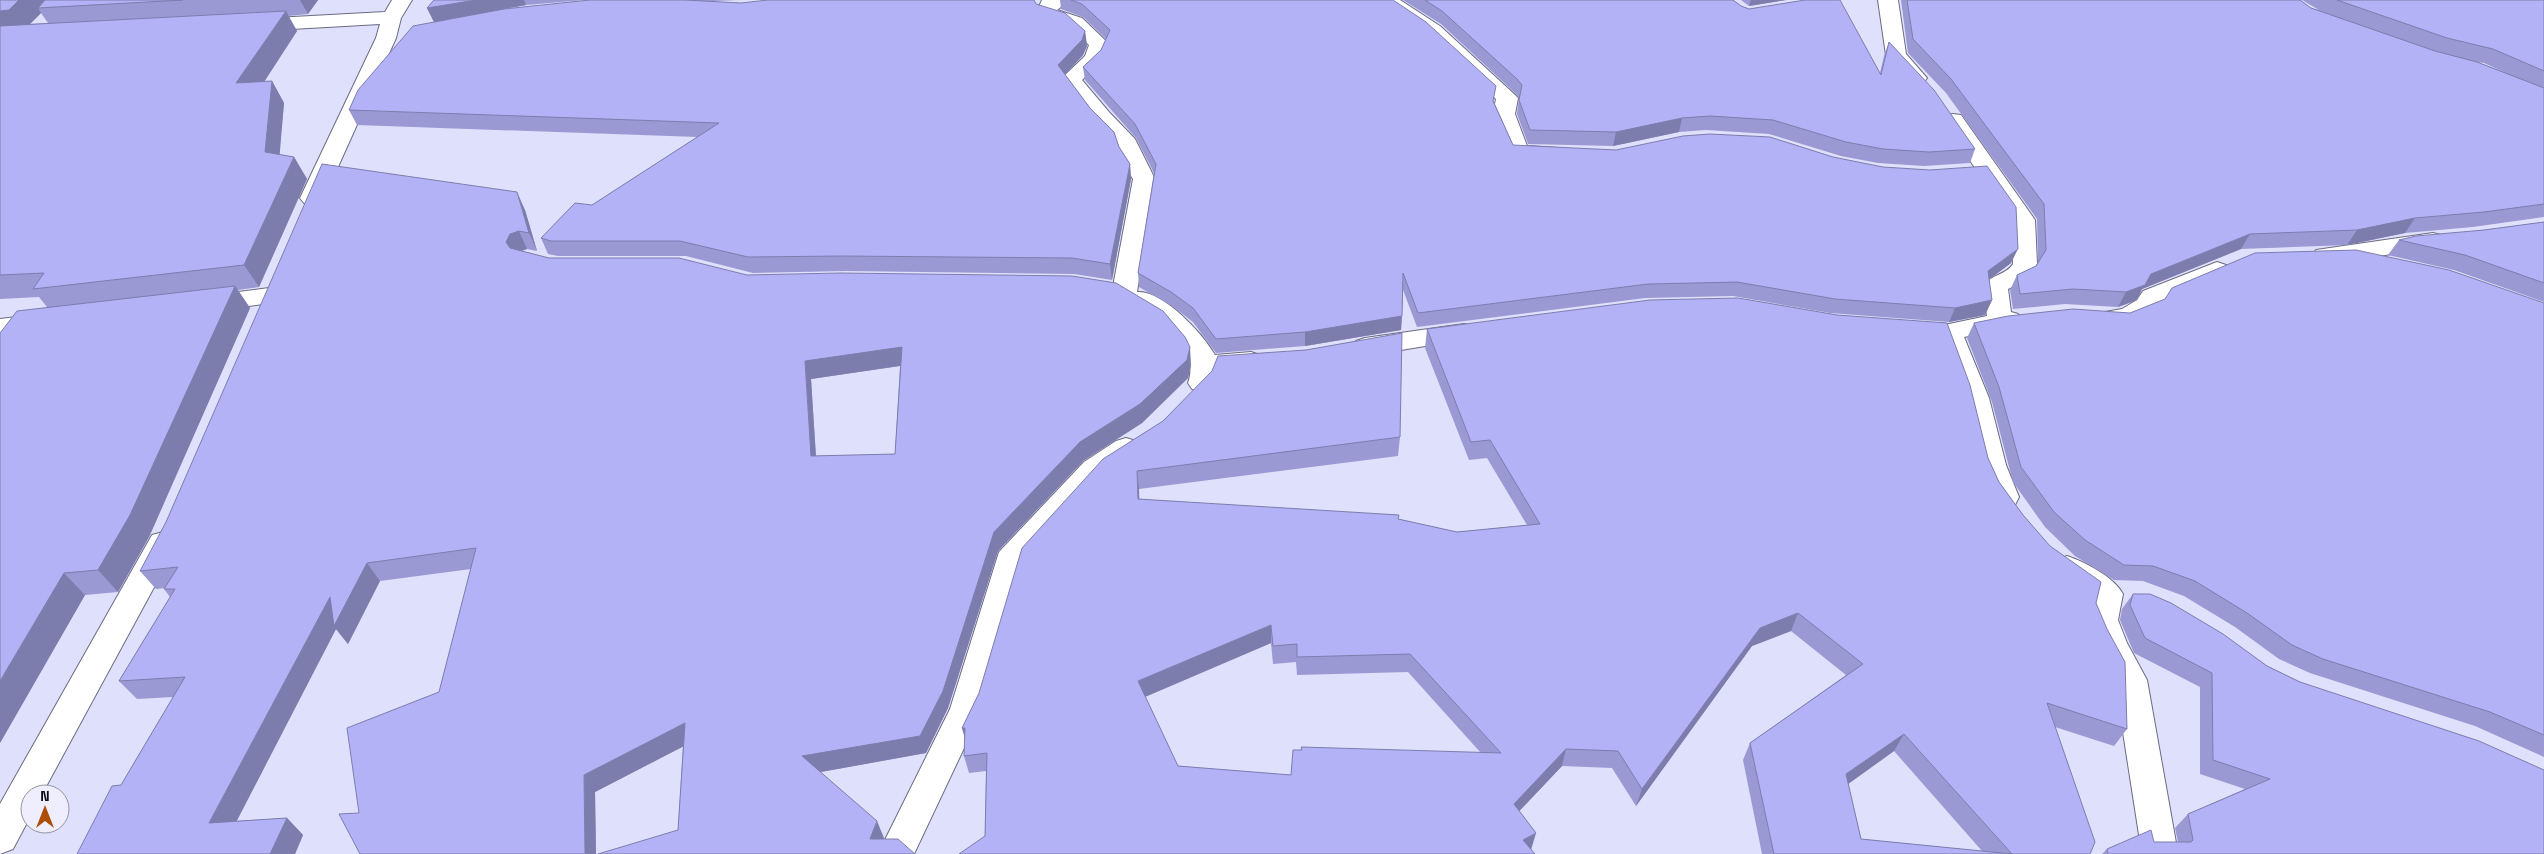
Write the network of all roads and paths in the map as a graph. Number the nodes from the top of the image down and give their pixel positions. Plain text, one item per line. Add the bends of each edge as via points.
1 (1036, 0) edge
2 (1060, 0) edge
3 (1387, 0) edge
4 (1888, 0) edge
5 (1027, 1) edge
6 (396, 23) edge
7 (236, 26) edge
8 (1567, 154) edge
9 (1990, 171) junction
10 (1962, 173) edge
11 (303, 218) edge
12 (2453, 238) edge
13 (2347, 255) junction
14 (2301, 256) edge
15 (2241, 260) edge
16 (2405, 269) edge
17 (280, 270) edge
18 (1099, 288) edge
19 (1124, 292) junction
20 (269, 296) junction
21 (183, 306) edge
22 (2093, 316) edge
23 (2033, 317) edge
24 (67, 319) edge
25 (2000, 321) junction
26 (258, 324) edge
27 (0, 326) edge
28 (1486, 329) edge
29 (1893, 329) edge
30 (1949, 332) junction
31 (1343, 350) edge
32 (1275, 359) edge
33 (1206, 365) junction
34 (1181, 403) edge
35 (1153, 431) edge
36 (2020, 517) edge
37 (173, 522) edge
38 (2044, 546) edge
39 (0, 838) edge
40 (896, 854) edge
41 (2160, 854) edge

1 - 5 street
2 - 19 street via 1049,4 1046,13 1075,22 1099,44 1094,58 1071,79 1128,144 1133,161 1144,179
3 - 8 street via 1433,30 1507,98 1504,114 1519,152
4 - 9 street via 1896,55 1937,98
6 - 7 street
6 - 11 street via 337,140
9 - 10 street
9 - 25 street via 2023,220 2025,232 2025,264 2019,274 1995,286
12 - 13 street via 2405,242
13 - 14 street
13 - 16 street
15 - 22 street via 2152,297 2147,306 2121,318
17 - 20 street
18 - 19 street
19 - 33 street via 1175,322 1200,351
20 - 21 street
20 - 26 street
23 - 25 street
24 - 27 street
25 - 30 street
28 - 31 street
29 - 30 street
30 - 36 street via 1979,408 1997,484
32 - 33 street
33 - 34 street via 1202,382
35 - 40 street via 1094,469 1010,560 966,710
37 - 39 street
38 - 41 street via 2056,561 2121,595 2102,620 2131,680

